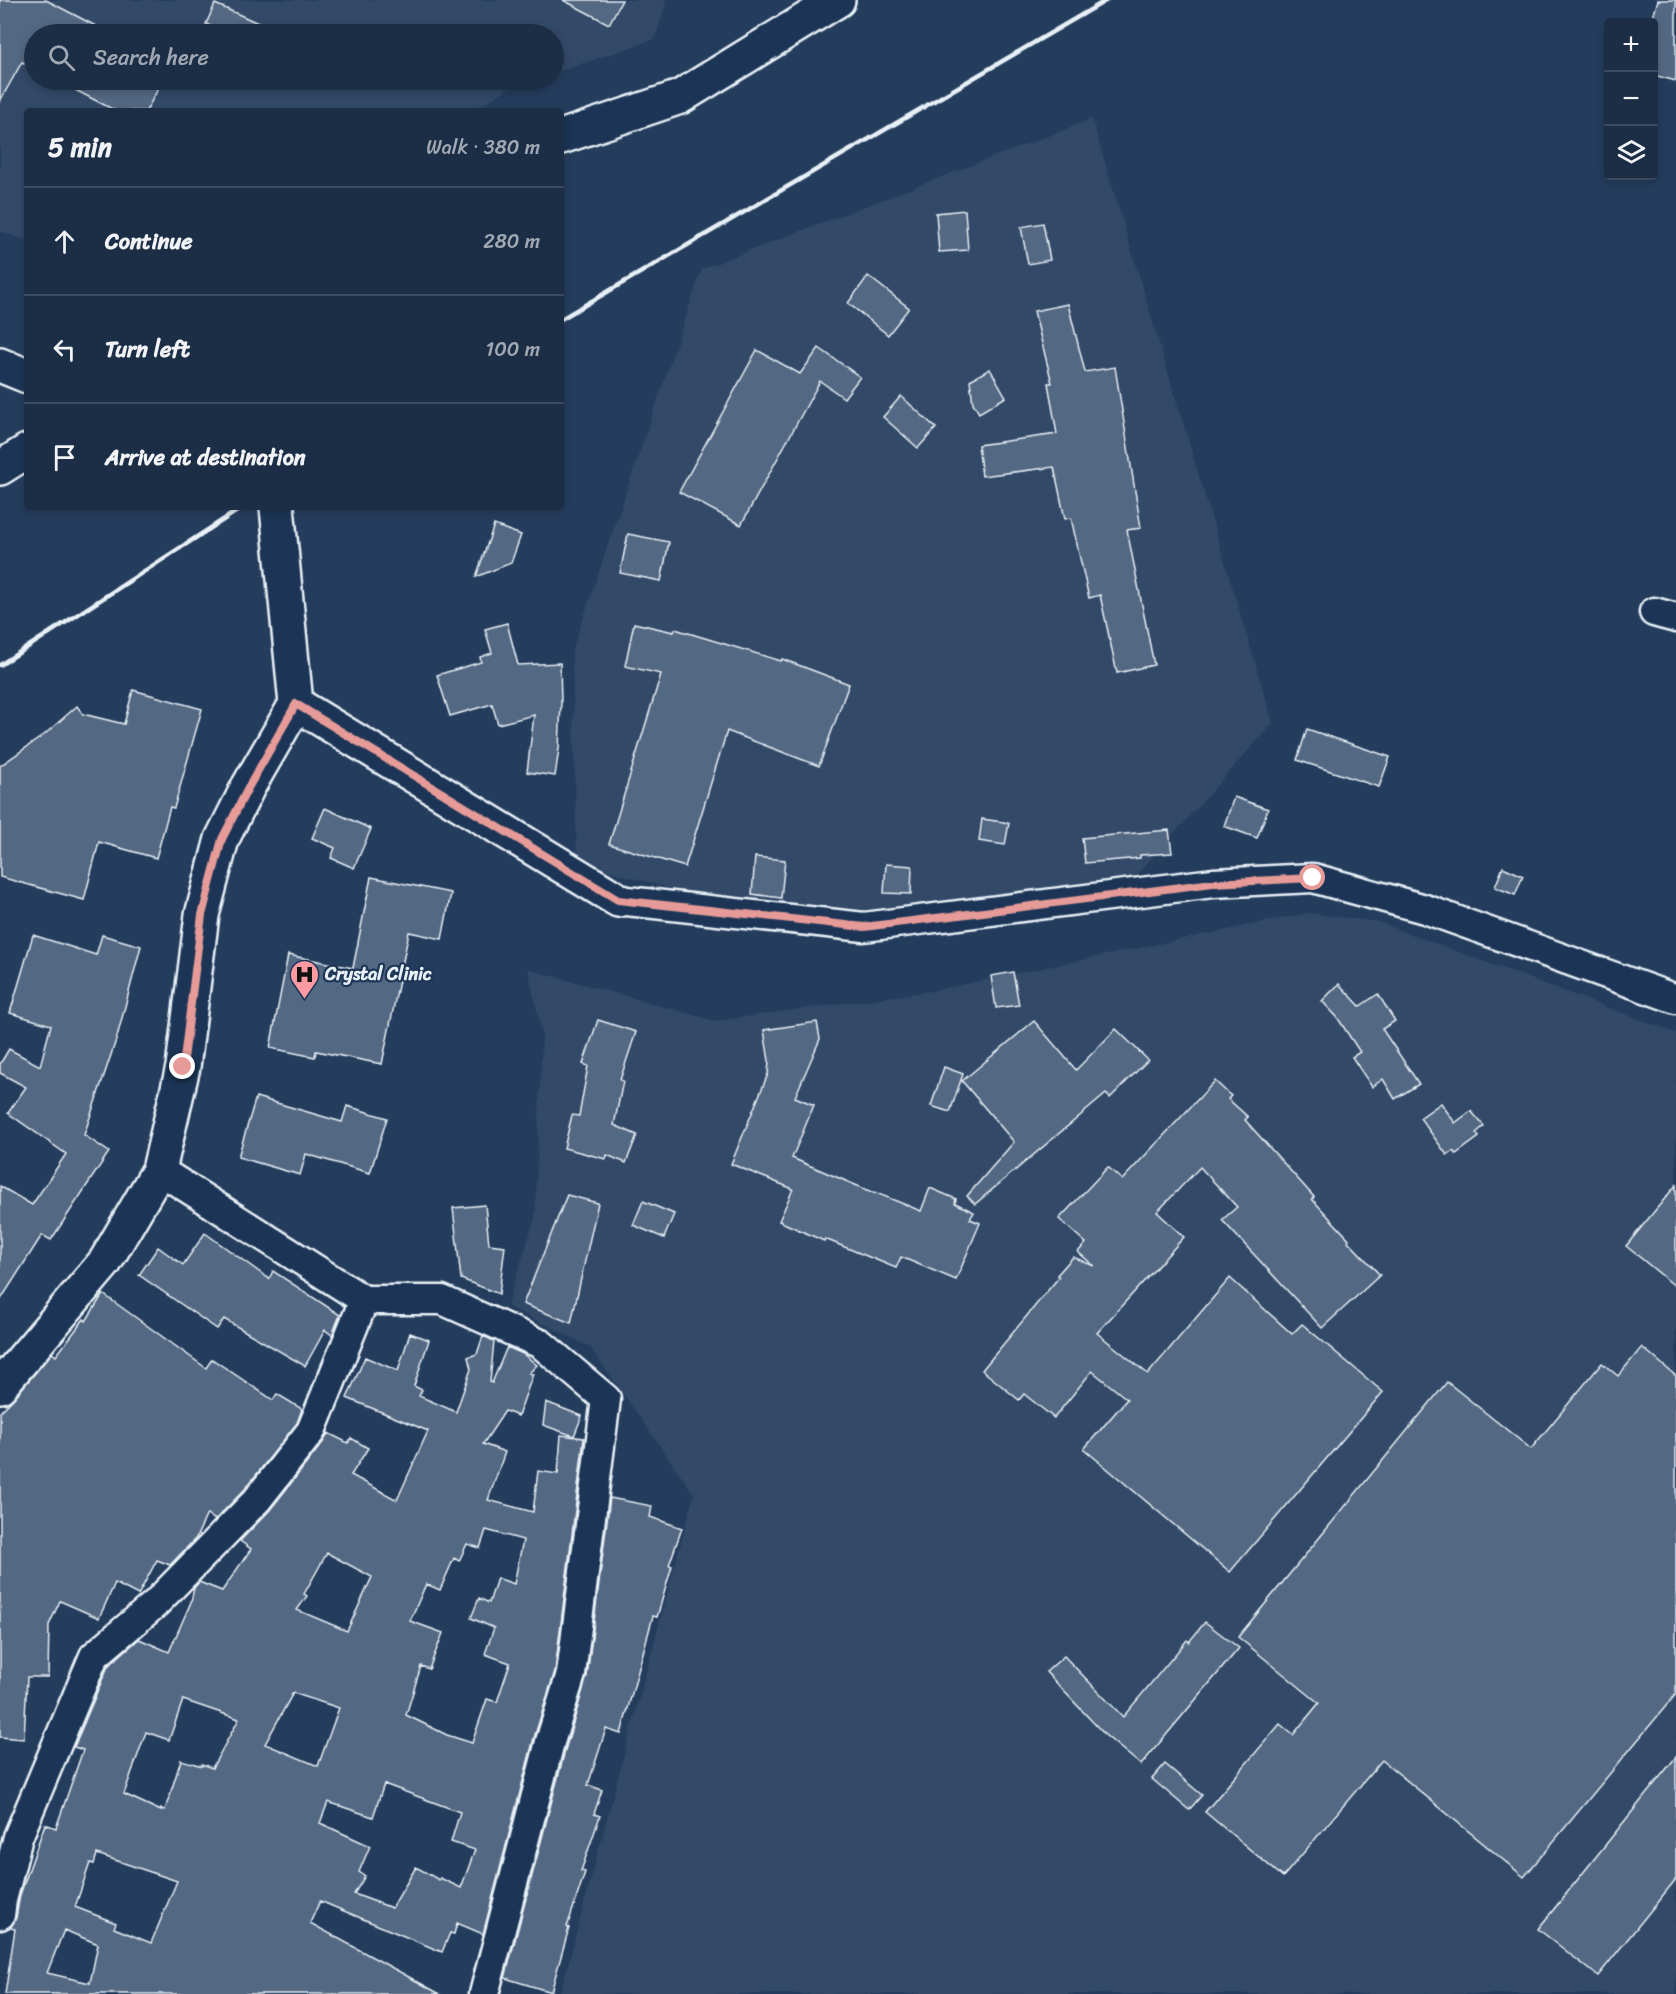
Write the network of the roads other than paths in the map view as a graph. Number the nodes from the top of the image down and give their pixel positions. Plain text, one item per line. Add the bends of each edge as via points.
1 (838, 0) edge
2 (564, 136) edge
3 (0, 365) edge
4 (24, 375) edge
5 (24, 453) edge
6 (0, 468) edge
7 (277, 510) edge
8 (296, 704) junction
9 (618, 900) joint
10 (1676, 999) edge
11 (159, 1170) junction
12 (364, 1300) junction
13 (0, 1386) edge
14 (0, 1915) edge
15 (484, 1994) edge

1 - 2 street via 680,96
3 - 4 street
5 - 6 street
7 - 8 street
8 - 9 street
8 - 11 street via 222,839 202,915 183,1067
9 - 10 street via 864,927 1213,883 1313,878 1425,909
11 - 12 street
11 - 13 street via 105,1262
12 - 14 street via 311,1431 257,1500 155,1604 94,1656 18,1837
12 - 15 street via 442,1300 542,1344 606,1399 571,1674

